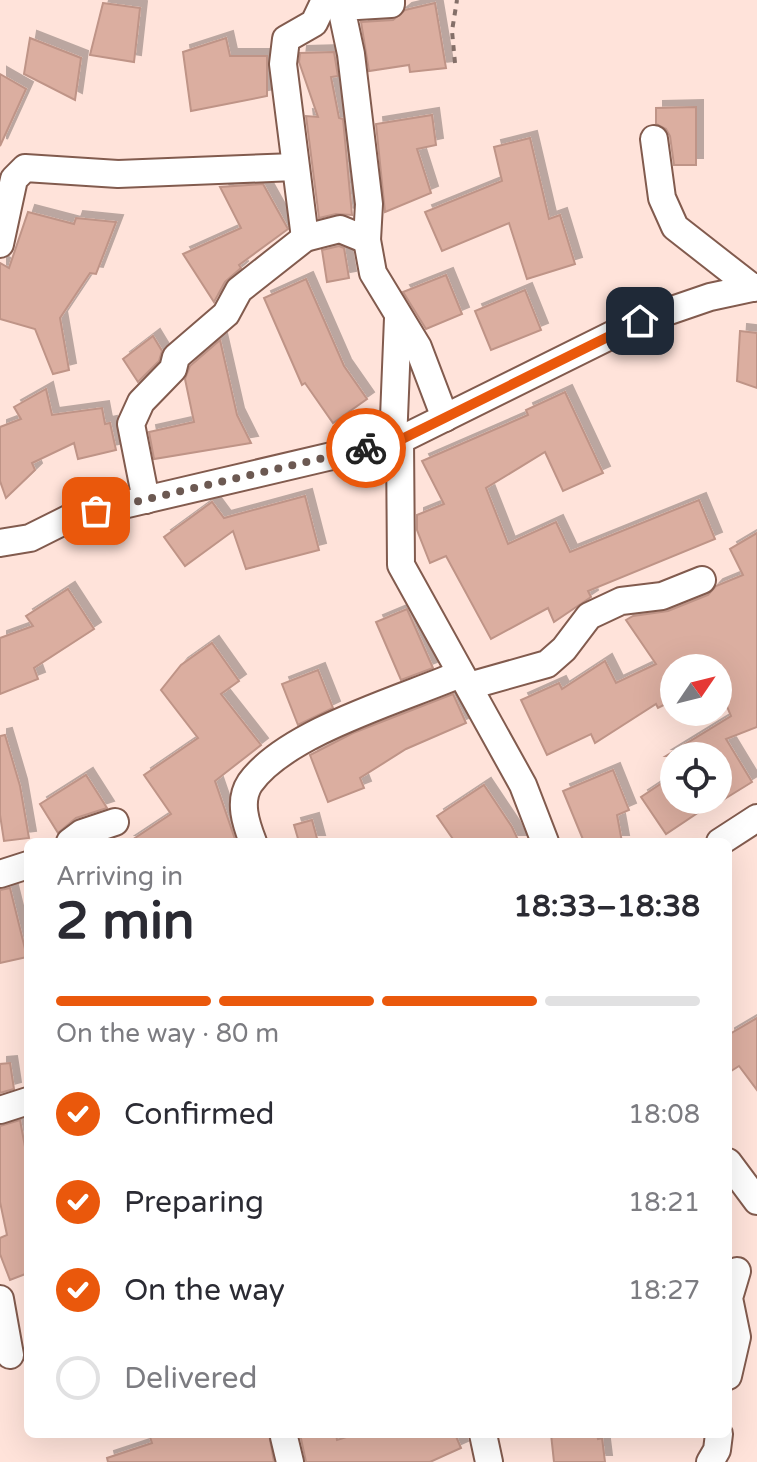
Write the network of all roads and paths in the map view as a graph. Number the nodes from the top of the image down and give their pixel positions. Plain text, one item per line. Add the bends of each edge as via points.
1 (325, 0) edge
2 (391, 0) edge
3 (457, 0) edge
4 (455, 63) dead end
5 (654, 139) dead end
6 (295, 167) junction
7 (305, 238) junction
8 (367, 240) junction
9 (0, 244) edge
10 (755, 287) edge
11 (398, 310) junction
12 (445, 418) junction
13 (396, 441) junction
14 (146, 500) junction
15 (0, 543) edge
16 (702, 580) dead end
17 (464, 680) junction
18 (757, 818) edge
19 (115, 822) dead end
20 (75, 838) edge
21 (252, 838) edge
22 (543, 838) edge
23 (726, 838) edge
24 (24, 866) edge
25 (0, 874) edge
26 (24, 1102) edge
27 (0, 1110) edge
28 (732, 1167) edge
29 (757, 1201) edge
30 (741, 1268) edge
31 (732, 1290) edge
32 (0, 1299) edge
33 (732, 1313) edge
34 (13, 1354) edge
35 (732, 1359) edge
36 (484, 1438) edge
37 (489, 1462) edge

1 - 6 street via 314,23 286,39 283,64
2 - 8 street via 341,7 369,204
3 - 4 path via 452,31
5 - 10 street via 662,198 675,227
6 - 7 street
6 - 9 street via 118,174 25,168 14,179
7 - 8 street via 340,229
7 - 14 street via 239,290 226,314 176,357 173,369 141,402 131,424
8 - 11 street via 373,273
10 - 12 street via 640,321
11 - 12 street
11 - 13 street
12 - 13 street
13 - 14 street
13 - 17 street via 401,565
14 - 15 street via 72,517 30,538
16 - 17 street via 662,596 621,601 589,616 547,664
17 - 21 street via 297,743 250,784 243,806
17 - 22 street via 523,785
18 - 23 street
19 - 20 street
24 - 25 street
26 - 27 street
28 - 29 street
30 - 31 street
32 - 34 street
33 - 35 street via 737,1337
36 - 37 street

